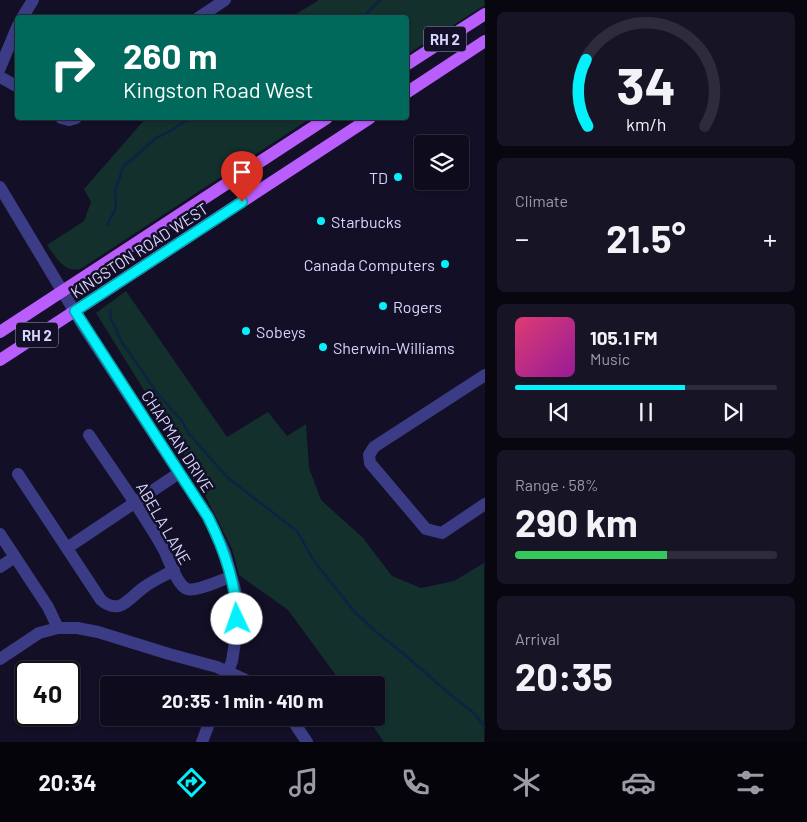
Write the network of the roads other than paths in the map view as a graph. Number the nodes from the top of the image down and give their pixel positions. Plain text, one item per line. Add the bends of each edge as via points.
1 (32, 0) edge
2 (225, 0) edge
3 (484, 14) edge
4 (24, 15) edge
5 (202, 15) edge
6 (15, 32) edge
7 (484, 41) edge
8 (409, 62) edge
9 (0, 68) edge
10 (0, 77) edge
11 (15, 85) edge
12 (409, 91) edge
13 (324, 120) edge
14 (367, 120) edge
15 (0, 187) edge
16 (63, 291) junction
17 (75, 311) junction
18 (0, 332) edge
19 (0, 360) edge
20 (484, 375) edge
21 (89, 435) dead end
22 (179, 473) junction
23 (18, 474) dead end
24 (135, 503) junction
25 (484, 504) edge
26 (0, 534) edge
27 (67, 548) junction
28 (16, 557) junction
29 (0, 567) edge
30 (174, 570) junction
31 (231, 577) junction
32 (58, 628) junction
33 (0, 659) edge
34 (228, 672) junction
35 (226, 676) edge
36 (237, 676) edge
37 (208, 726) edge
38 (296, 726) edge
39 (202, 742) edge
40 (307, 742) edge

1 - 4 street
2 - 5 street
3 - 8 main road, RH 2
6 - 9 street
7 - 12 main road, RH 2
10 - 11 street
13 - 16 main road, KINGSTON ROAD WEST / RH 2
14 - 17 main road, KINGSTON ROAD WEST / RH 2
15 - 16 street, CHAPMAN DRIVE
16 - 17 street, CHAPMAN DRIVE
16 - 18 main road, KINGSTON ROAD WEST / RH 2
17 - 19 main road, KINGSTON ROAD WEST / RH 2
17 - 22 street, CHAPMAN DRIVE
20 - 25 street via 374,447 369,455 370,463 426,529 442,533
21 - 24 street, ABELA LANE
22 - 24 street
22 - 31 street, CHAPMAN DRIVE via 213,526
23 - 27 street
24 - 27 street
24 - 30 street, ABELA LANE
26 - 28 street
27 - 30 street via 101,600 116,607
28 - 29 street
28 - 32 street
30 - 31 street, ABELA LANE via 178,582 188,589
31 - 34 street, CHAPMAN DRIVE via 236,593 237,629
32 - 33 street via 39,633
32 - 34 street via 98,632
34 - 35 street, CHAPMAN DRIVE
34 - 36 street
37 - 39 street
38 - 40 street

